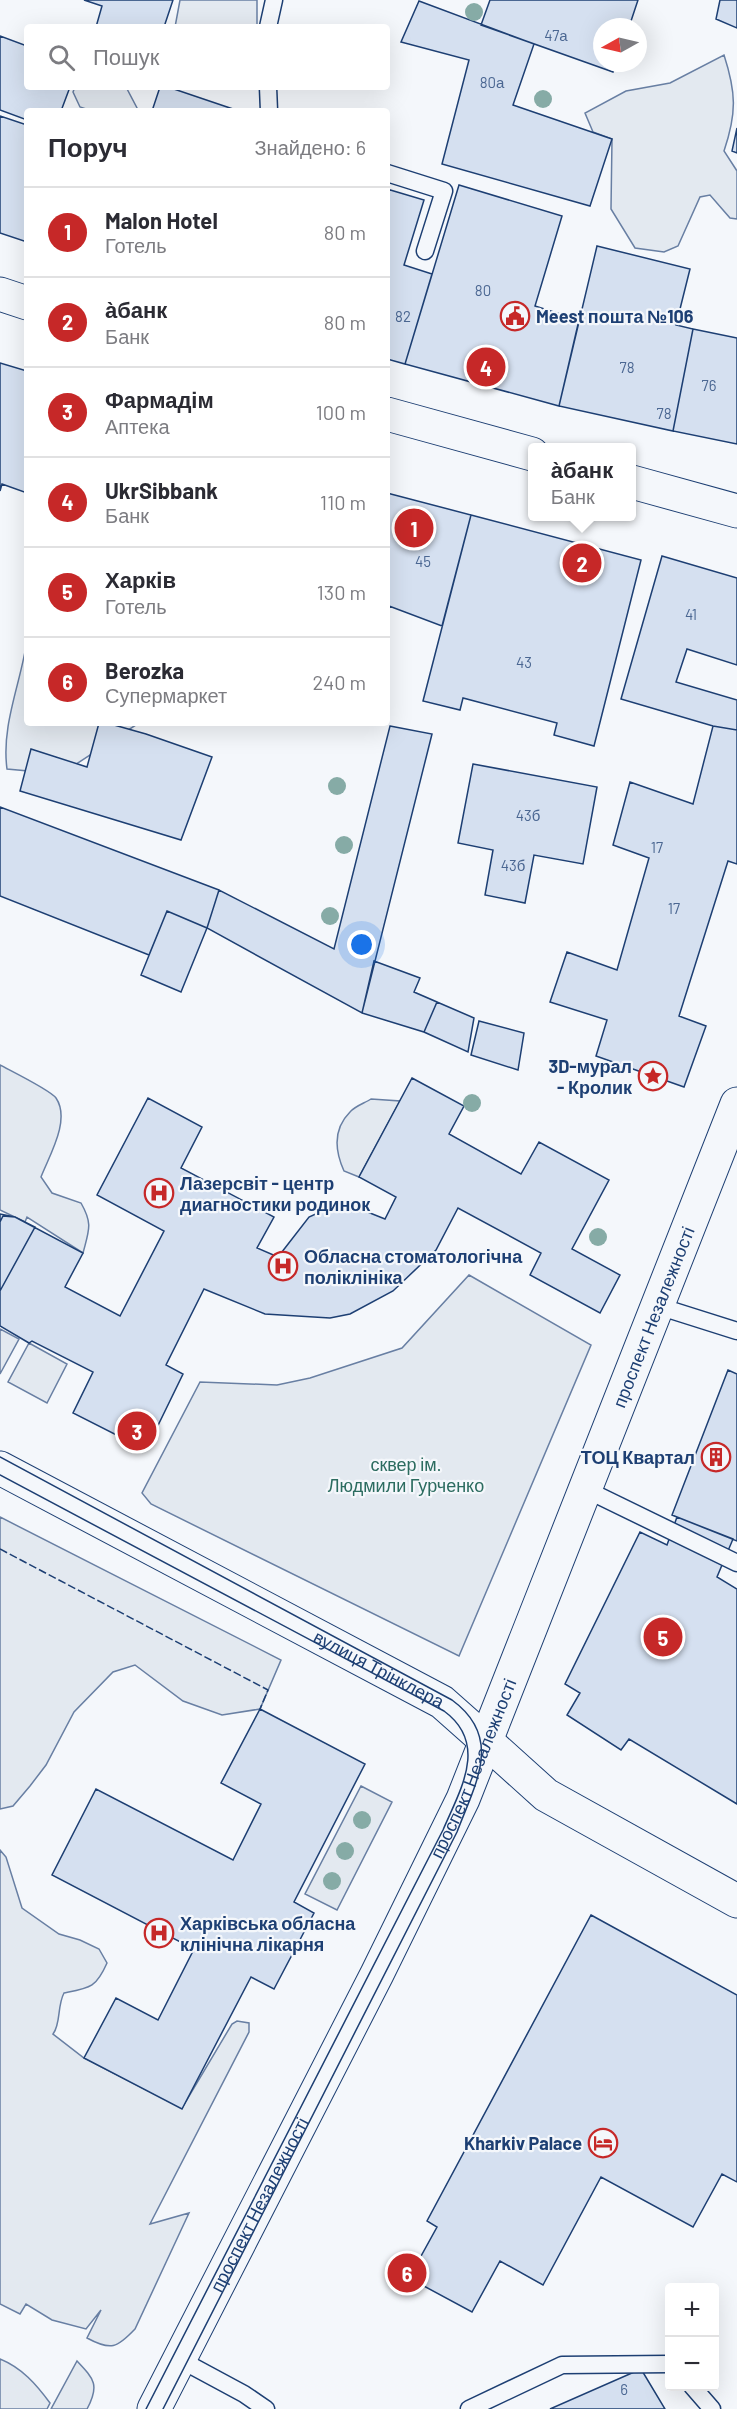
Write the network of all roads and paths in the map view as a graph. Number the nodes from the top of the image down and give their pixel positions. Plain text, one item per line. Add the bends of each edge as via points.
1 (274, 0) edge
2 (269, 24) edge
3 (268, 90) edge
4 (268, 108) edge
5 (390, 174) edge
6 (425, 251) dead end
7 (0, 294) edge
8 (24, 302) edge
9 (390, 415) edge
10 (528, 453) edge
11 (636, 483) edge
12 (737, 511) edge
13 (737, 1104) edge
14 (658, 1306) junction
15 (737, 1331) edge
16 (0, 1468) edge
17 (585, 1489) junction
18 (737, 1563) edge
19 (486, 1741) junction
20 (737, 1901) edge
21 (179, 2359) junction
22 (665, 2364) edge
23 (696, 2391) edge
24 (154, 2409) edge
25 (266, 2409) edge
26 (470, 2409) edge
27 (712, 2409) edge

1 - 2 lane
3 - 4 lane
5 - 6 lane via 444,191
7 - 8 main road
9 - 10 main road
11 - 12 main road
13 - 14 main road, проспект Незалежності
14 - 15 lane
14 - 17 main road, проспект Незалежності
16 - 19 main road, вулиця Трінклера via 442,1702
17 - 18 lane
17 - 19 main road, проспект Незалежності
19 - 20 main road, вулиця Трінклера via 546,1795
19 - 21 main road, проспект Незалежності via 463,1799 382,1964
21 - 24 main road, проспект Незалежності
21 - 25 lane
22 - 26 lane via 562,2365
23 - 27 lane

